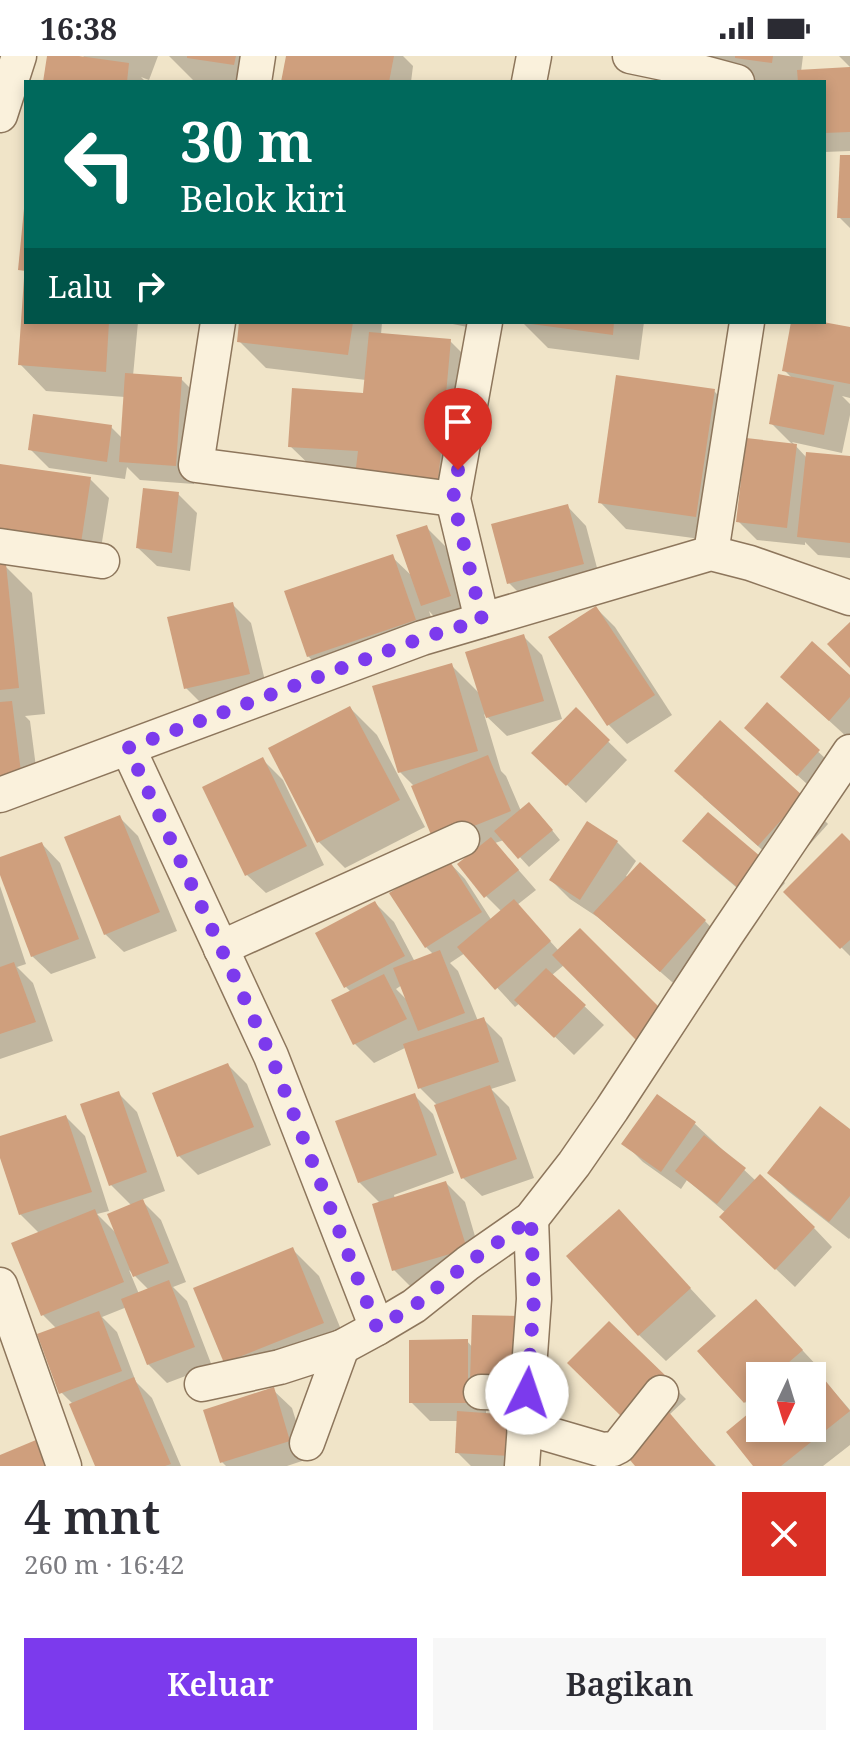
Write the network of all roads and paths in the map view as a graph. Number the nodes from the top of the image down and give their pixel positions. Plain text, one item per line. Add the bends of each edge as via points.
1 (19, 56) edge
2 (258, 56) edge
3 (534, 56) edge
4 (630, 56) edge
5 (254, 80) edge
6 (529, 80) edge
7 (730, 80) edge
8 (0, 115) edge
9 (218, 324) edge
10 (485, 324) edge
11 (747, 324) edge
12 (453, 499) junction
13 (0, 546) edge
14 (711, 553) junction
15 (102, 561) dead end
16 (850, 598) edge
17 (482, 620) junction
18 (128, 748) junction
19 (850, 752) edge
20 (0, 795) edge
21 (462, 839) dead end
22 (221, 949) junction
23 (531, 1219) junction
24 (0, 1285) edge
25 (377, 1328) junction
26 (342, 1347) junction
27 (202, 1384) dead end
28 (481, 1392) dead end
29 (527, 1393) junction
30 (661, 1393) dead end
31 (524, 1427) junction
32 (307, 1443) dead end
33 (64, 1466) edge
34 (522, 1466) edge

1 - 8 street
2 - 5 street
3 - 6 street
4 - 7 street
9 - 12 street via 196,465
10 - 12 street
11 - 14 street
12 - 17 street
13 - 15 street
14 - 16 street
14 - 17 street
17 - 18 street
18 - 20 street
18 - 22 street
19 - 23 street via 612,1109
21 - 22 street
22 - 25 street via 271,1056
23 - 25 street
23 - 29 street via 534,1299
24 - 33 street
25 - 26 street
26 - 27 street
26 - 32 street
28 - 29 street
29 - 31 street
30 - 31 street via 613,1449
31 - 34 street

